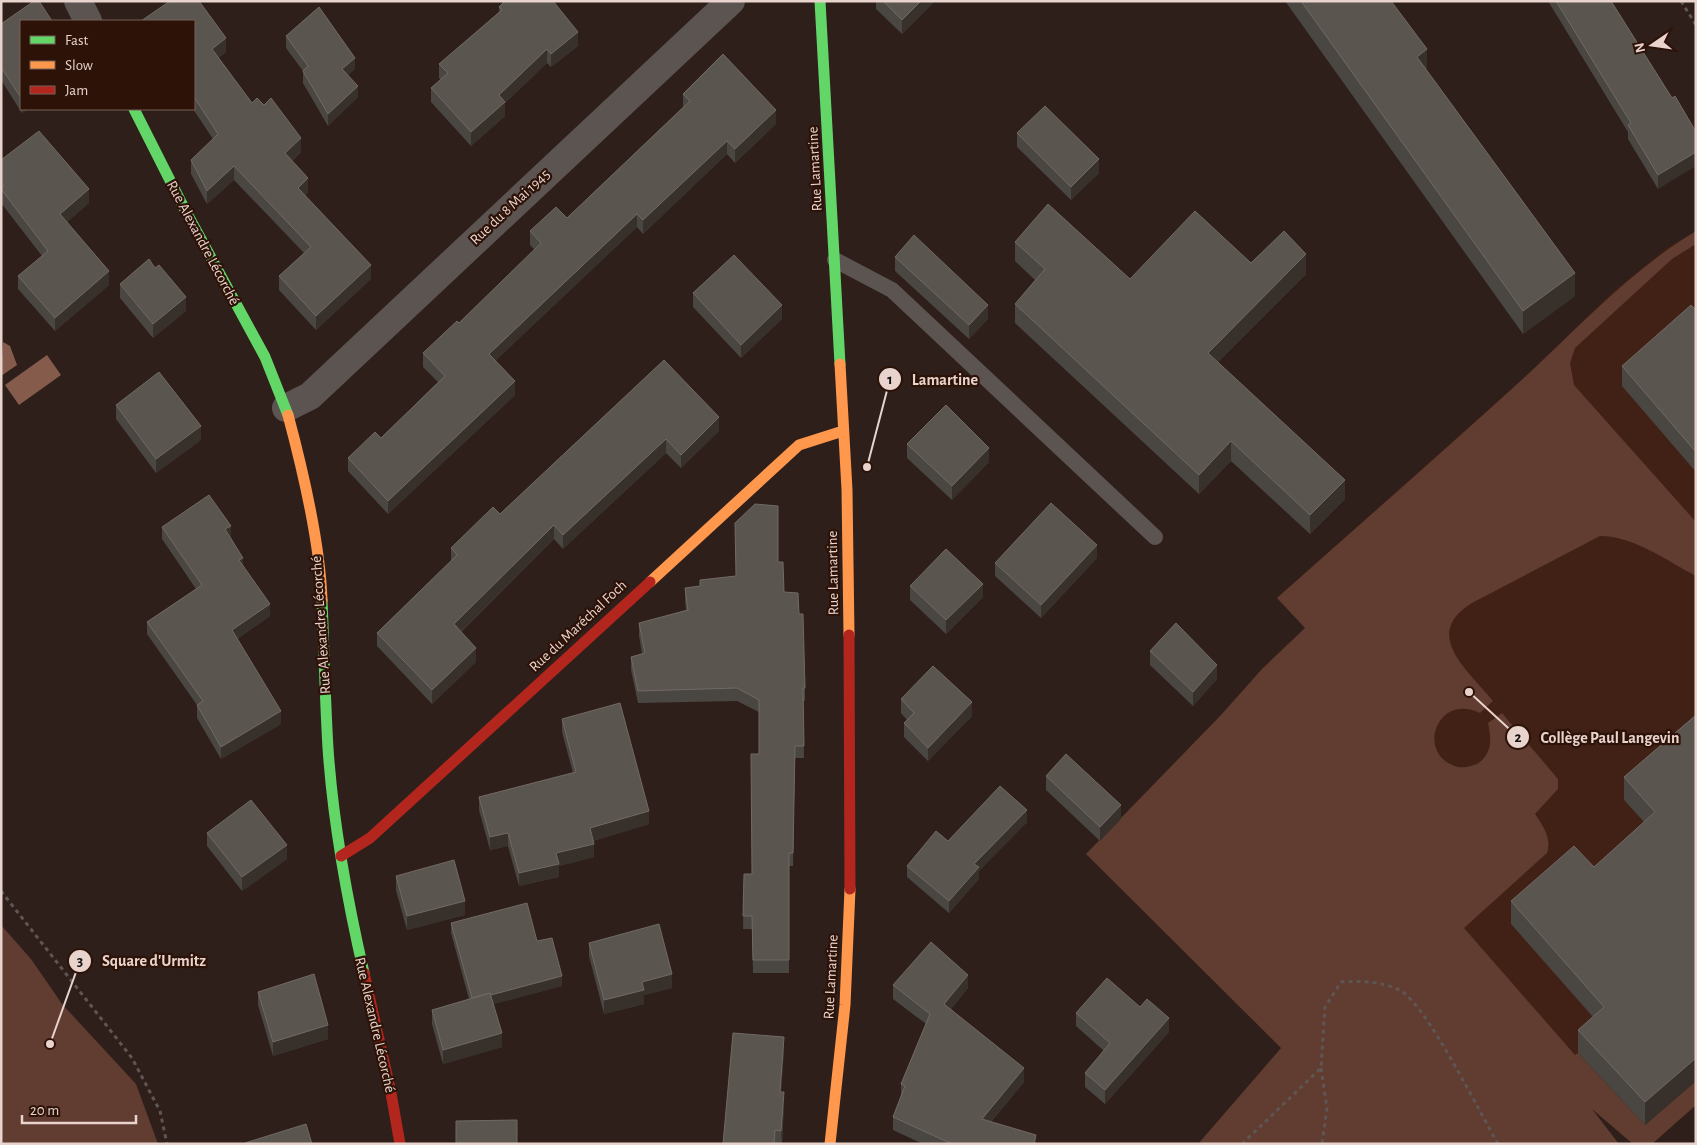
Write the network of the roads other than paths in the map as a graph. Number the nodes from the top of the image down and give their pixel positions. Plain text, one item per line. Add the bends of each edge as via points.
1 (78, 1) edge
2 (731, 1) edge
3 (820, 1) edge
4 (88, 20) edge
5 (135, 110) edge
6 (835, 260) junction
7 (286, 408) junction
8 (843, 432) junction
9 (1156, 537) dead end
10 (341, 856) junction
11 (400, 1144) edge
12 (830, 1144) edge

1 - 4 street
2 - 7 street, Rue du 8 Mai 1945 via 310,396
3 - 6 street, Rue Lamartine
5 - 7 street, Rue Alexandre Lécorché via 265,357
6 - 8 street, Rue Lamartine
6 - 9 lane via 892,290
7 - 10 street, Rue Alexandre Lécorché via 297,448 321,574 328,749
8 - 10 street, Rue du Maréchal Foch via 799,445 370,838
8 - 12 street, Rue Lamartine via 848,509 851,872 845,1005
10 - 11 street, Rue Alexandre Lécorché

